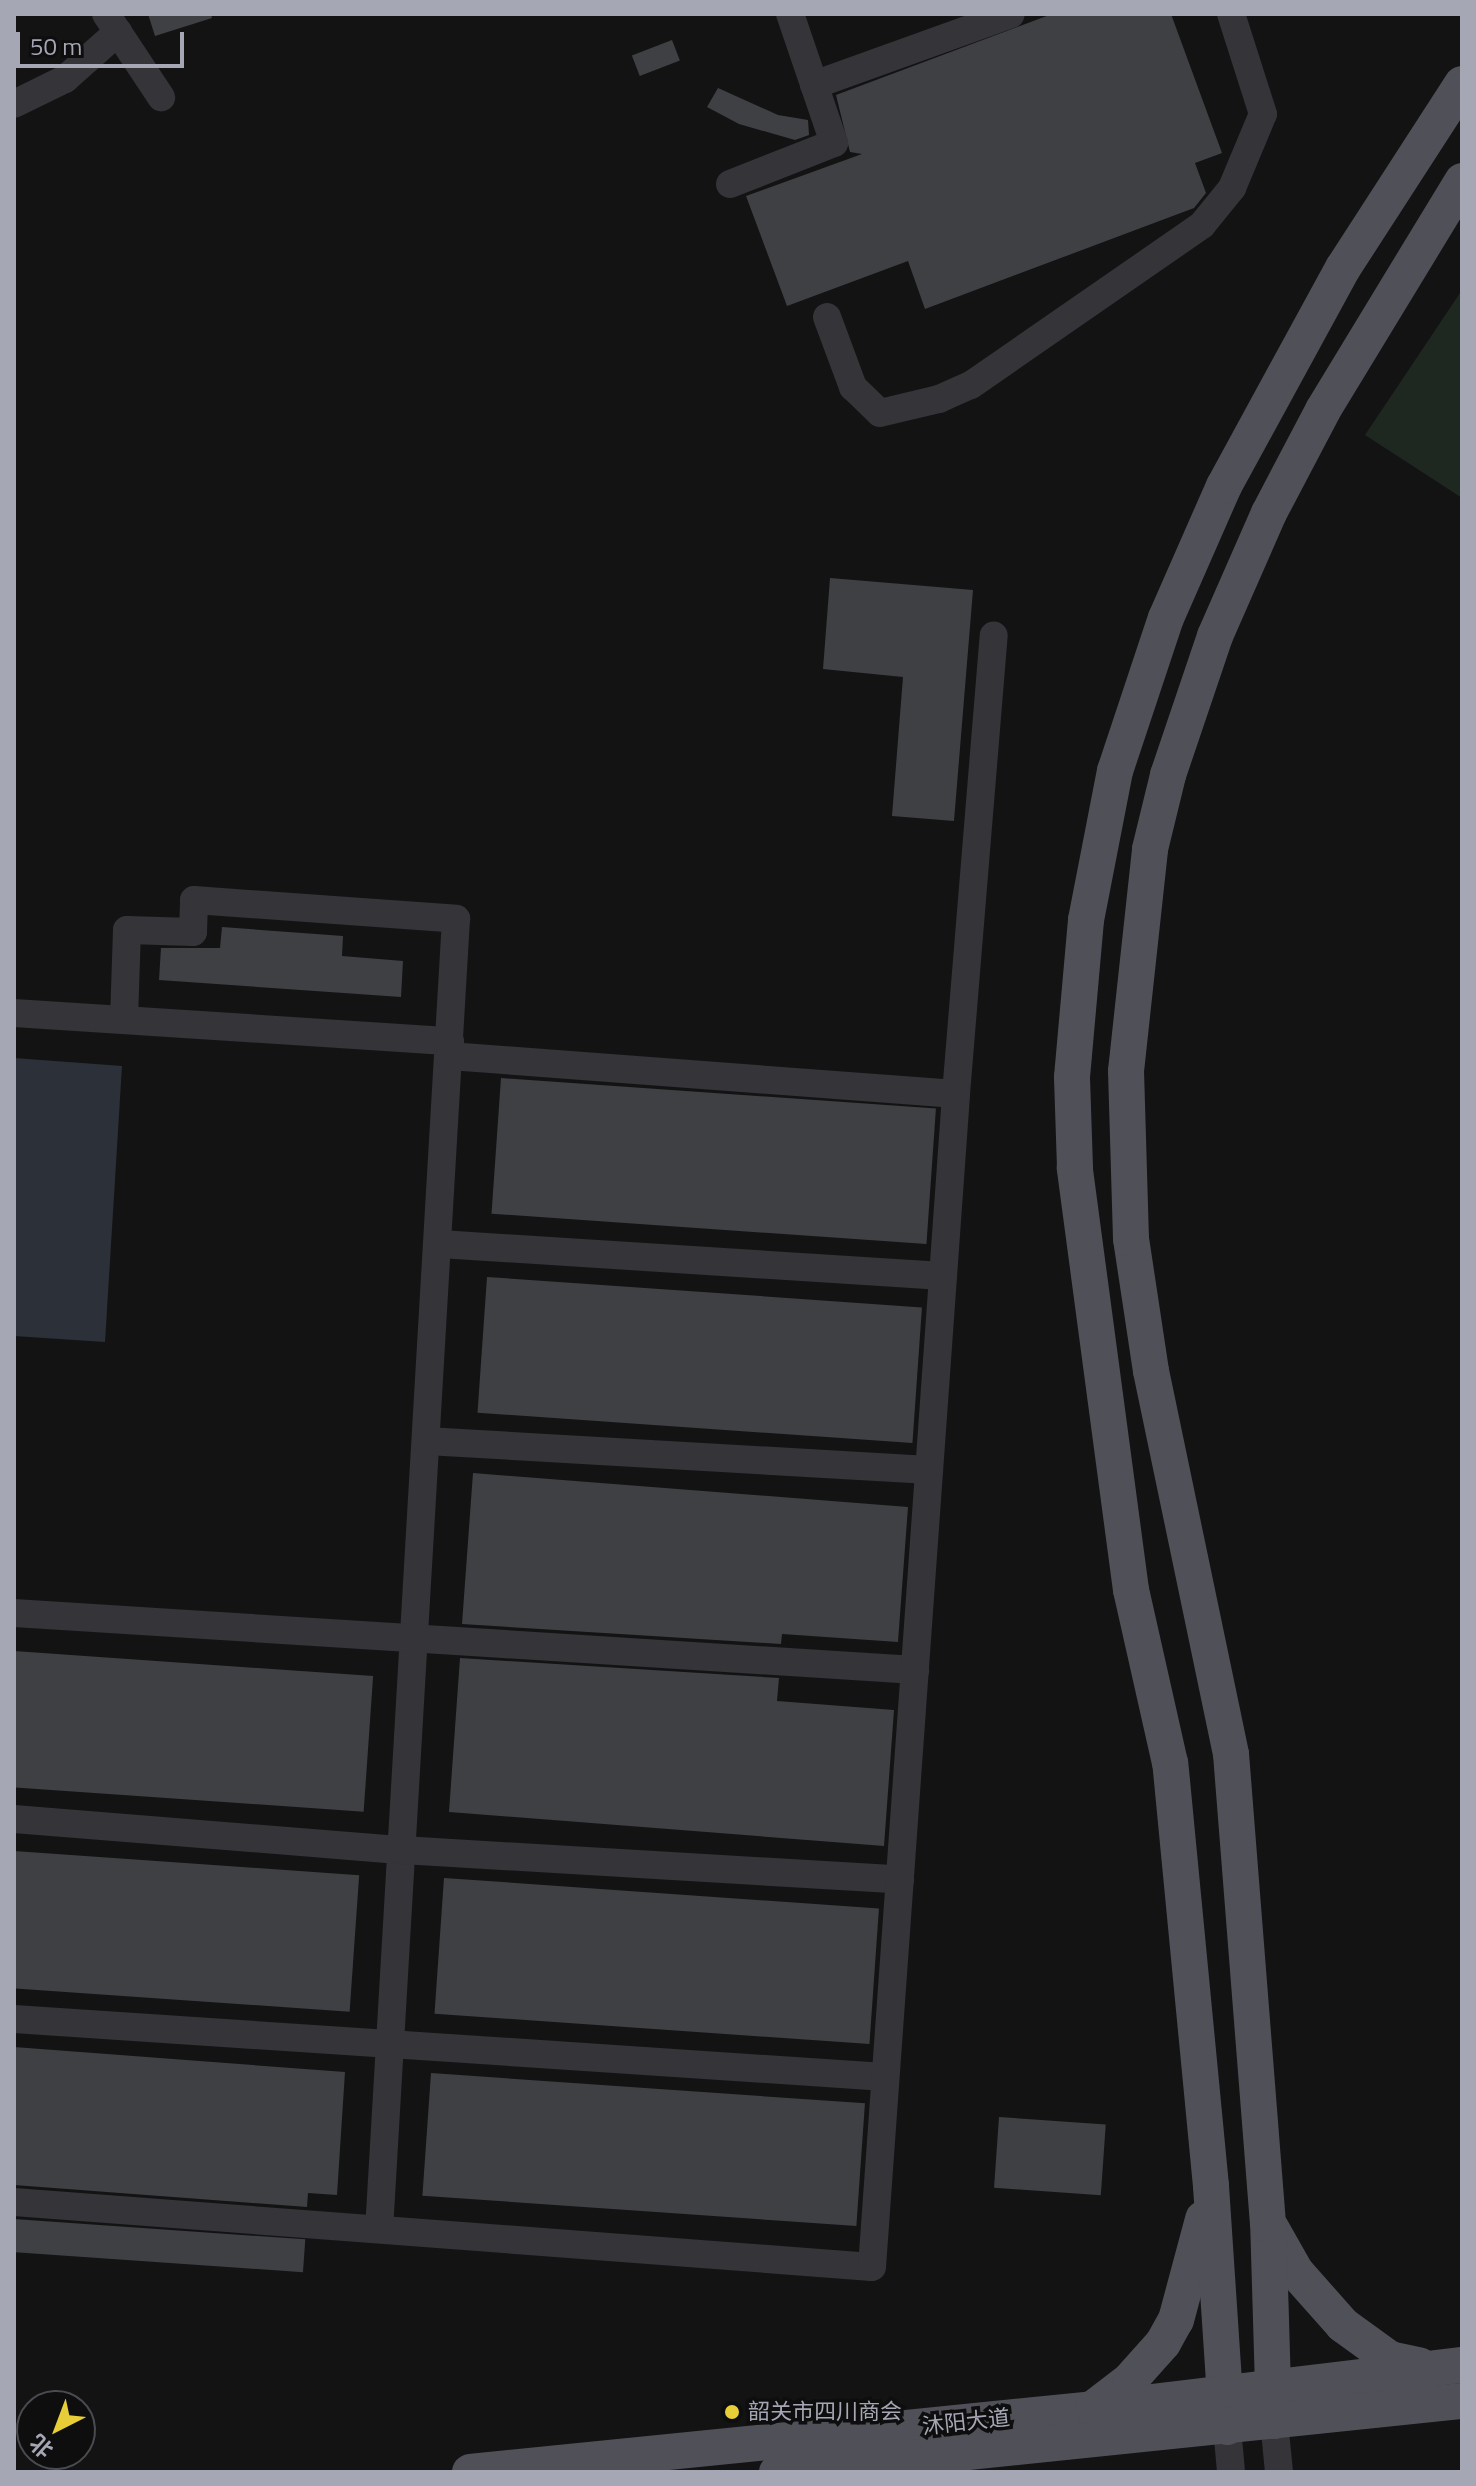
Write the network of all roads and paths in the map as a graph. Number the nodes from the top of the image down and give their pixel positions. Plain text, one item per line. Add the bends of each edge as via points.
1 (790, 14) edge
2 (1011, 14) edge
3 (1231, 14) edge
4 (112, 23) edge
5 (1462, 84) edge
6 (814, 85) junction
7 (161, 97) dead end
8 (14, 104) edge
9 (1462, 181) edge
10 (730, 184) dead end
11 (827, 317) dead end
12 (994, 636) dead end
13 (14, 1013) edge
14 (124, 1020) junction
15 (449, 1048) junction
16 (956, 1094) junction
17 (440, 1244) junction
18 (943, 1276) junction
19 (426, 1441) junction
20 (929, 1470) junction
21 (14, 1613) edge
22 (414, 1639) junction
23 (915, 1670) junction
24 (14, 1819) edge
25 (402, 1850) junction
26 (900, 1880) junction
27 (14, 2019) edge
28 (390, 2042) junction
29 (885, 2077) junction
30 (1211, 2186) junction
31 (14, 2202) edge
32 (1268, 2224) junction
33 (379, 2229) junction
34 (1447, 2366) edge
35 (1271, 2385) junction
36 (1224, 2391) junction
37 (1462, 2401) edge
38 (1093, 2409) junction
39 (1274, 2421) junction
40 (1227, 2427) junction
41 (470, 2472) edge
42 (777, 2472) edge
43 (1231, 2472) edge
44 (1279, 2472) edge

1 - 6 street
2 - 6 street
3 - 11 street via 1263,114 1232,188 1191,233 971,385 880,413 853,387
4 - 7 street
4 - 8 street via 65,79
5 - 30 main road via 1343,268 1224,486 1166,618 1115,771 1086,920 1072,1077 1075,1168 1131,1590 1170,1763
6 - 10 street via 834,143
9 - 32 main road via 1330,397 1245,568 1168,775 1138,921 1126,1071 1131,1239 1154,1386 1231,1754
12 - 16 street
13 - 14 street
14 - 15 street
14 - 15 street via 127,930 193,932 194,900 456,919
15 - 16 street
15 - 17 street
16 - 18 street
17 - 18 street
17 - 19 street
18 - 20 street
19 - 20 street
19 - 22 street
20 - 23 street
21 - 22 street
22 - 23 street
22 - 25 street
23 - 26 street
24 - 25 street
25 - 26 street
25 - 28 street
26 - 29 street
27 - 28 street
28 - 29 street
28 - 33 street
29 - 33 street via 872,2267
30 - 36 main road
30 - 38 main road via 1176,2320 1139,2371
31 - 33 street
32 - 34 main road via 1296,2272 1343,2325 1390,2359
32 - 35 main road
34 - 35 main road, 沐阳大道
35 - 36 main road, 沐阳大道
35 - 39 main road
36 - 38 main road, 沐阳大道
36 - 40 main road
37 - 39 main road, 沐阳大道
38 - 41 main road, 沐阳大道
39 - 40 main road, 沐阳大道
39 - 44 street
40 - 42 main road, 沐阳大道
40 - 43 street

